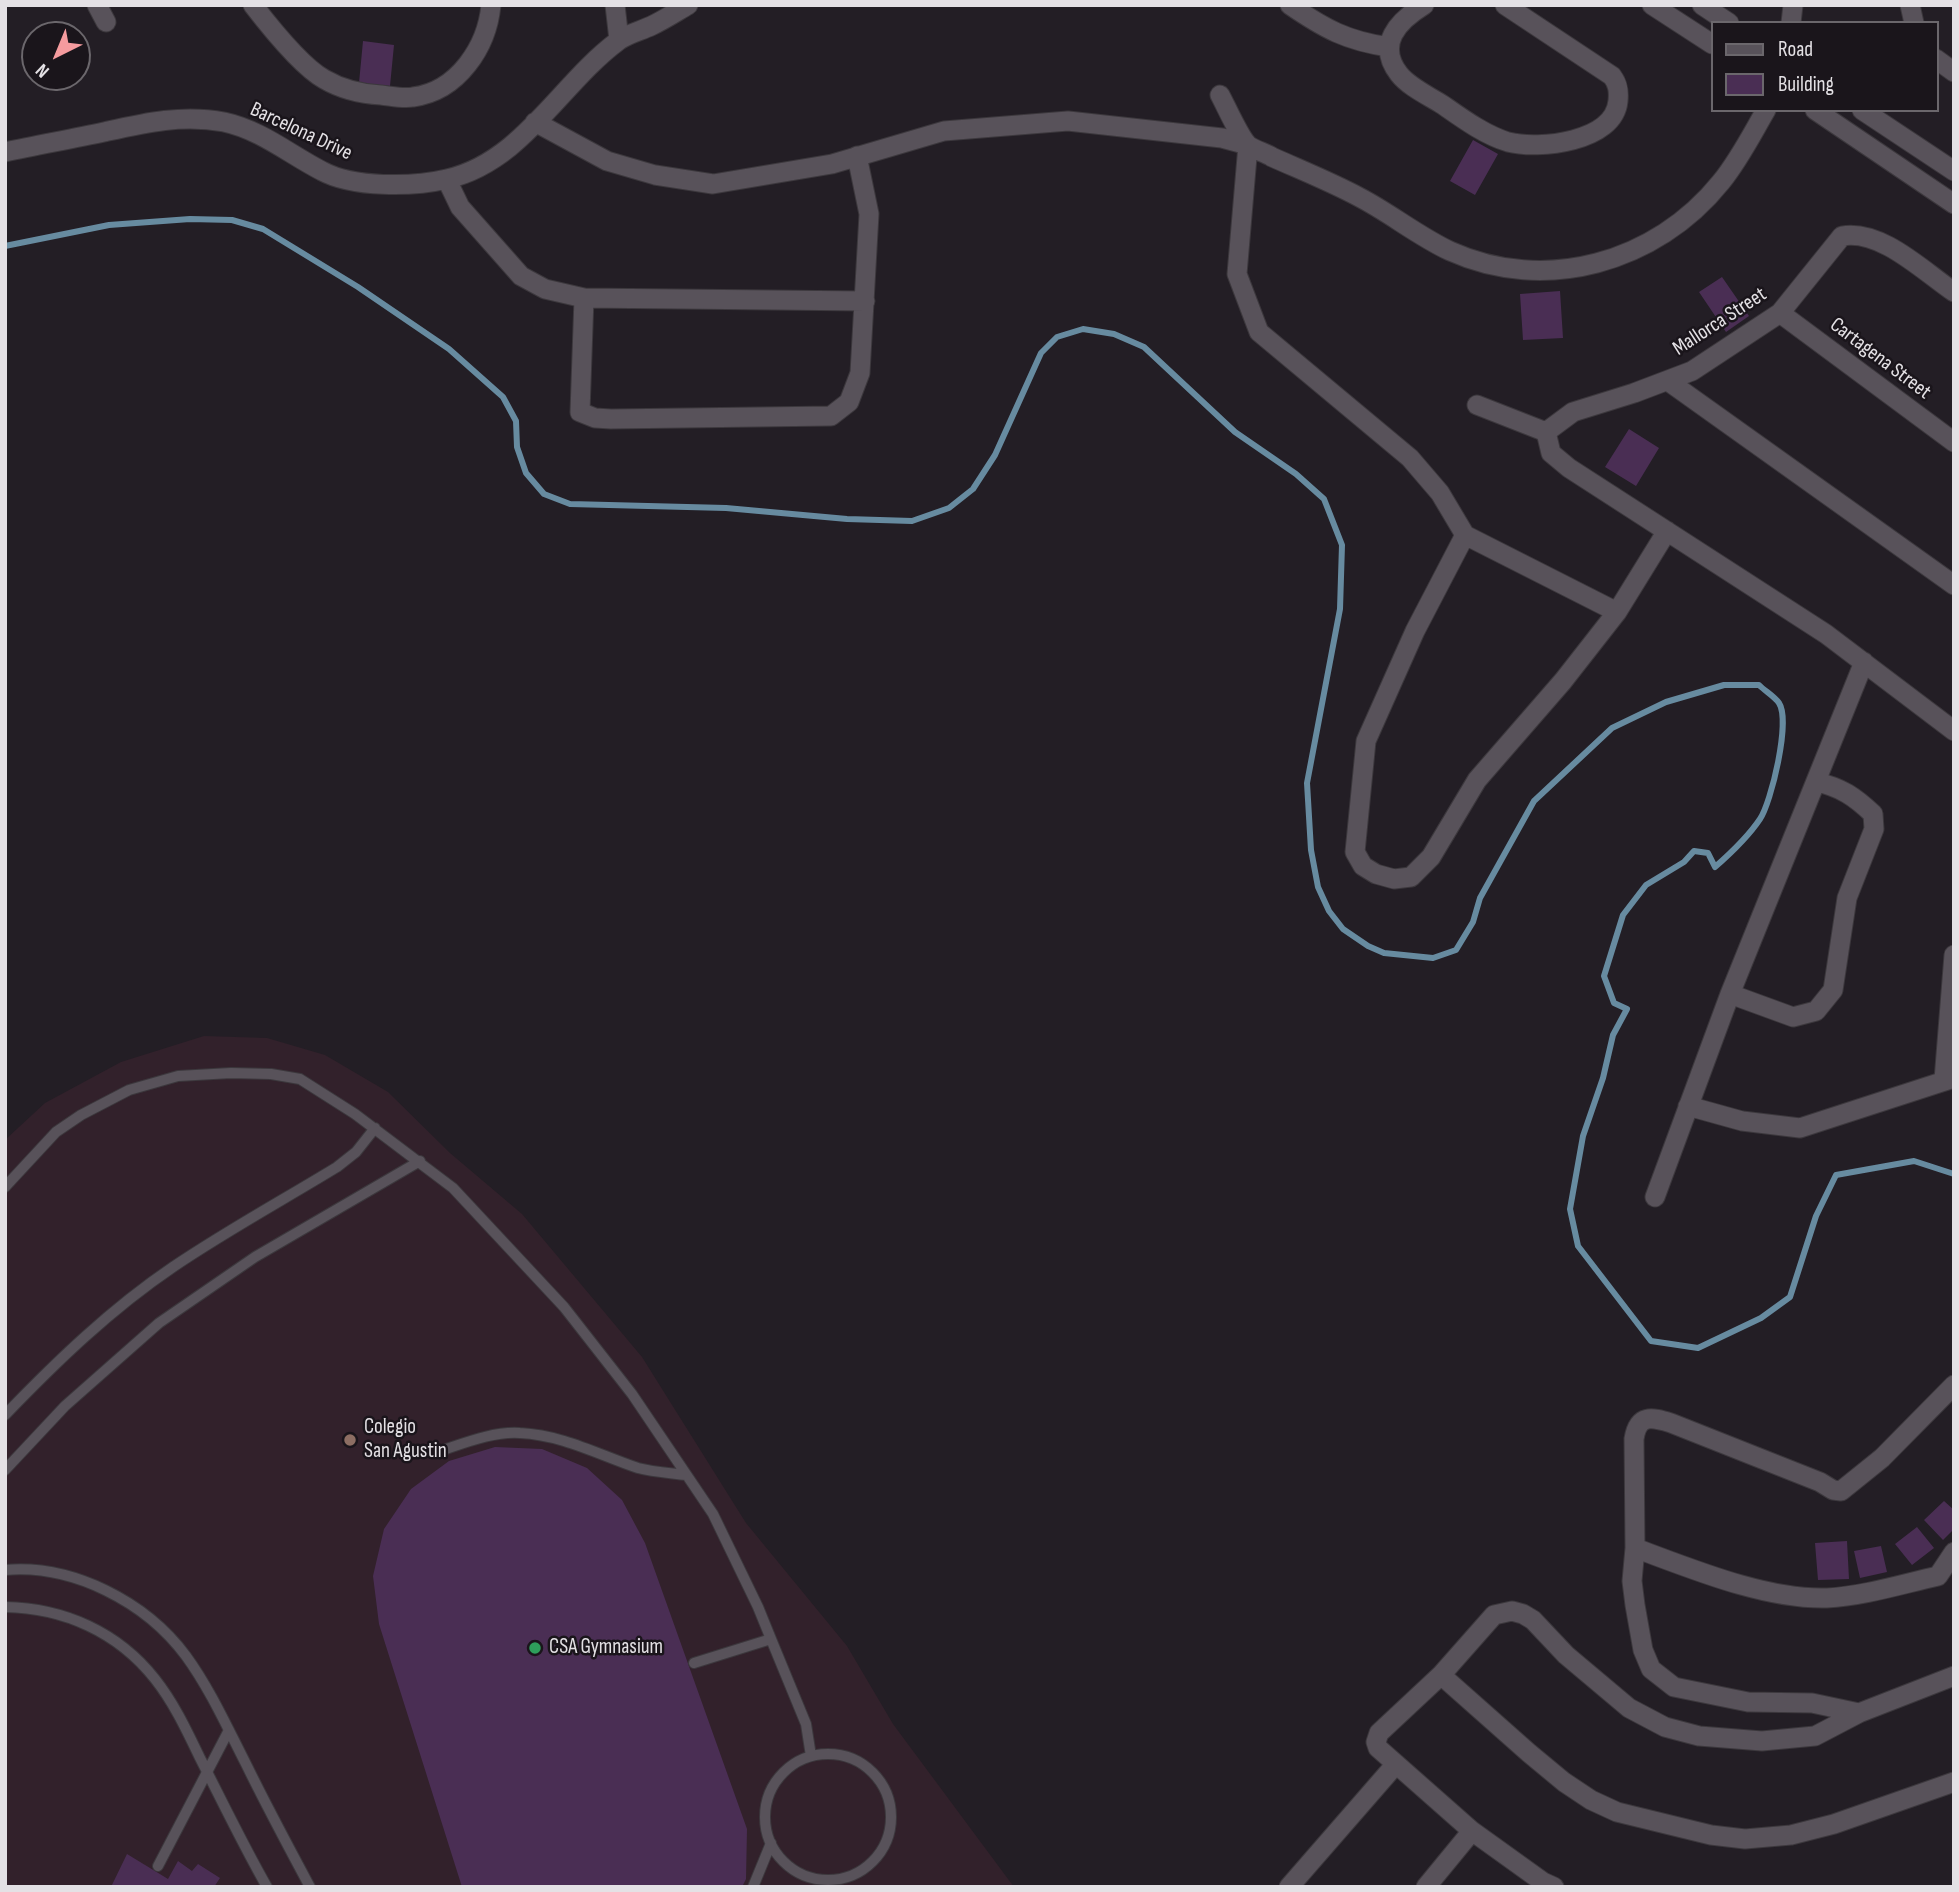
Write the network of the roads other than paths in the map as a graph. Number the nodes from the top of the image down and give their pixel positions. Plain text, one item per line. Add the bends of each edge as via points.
1 (253, 5) edge
2 (491, 5) edge
3 (615, 5) edge
4 (688, 5) edge
5 (1290, 5) edge
6 (1423, 5) edge
7 (1505, 5) edge
8 (1652, 5) edge
9 (1702, 5) edge
10 (1726, 21) edge
11 (619, 40) junction
12 (1710, 43) edge
13 (1389, 47) junction
14 (1938, 60) edge
15 (1954, 72) edge
16 (1220, 94) dead end
17 (1765, 112) edge
18 (1818, 112) edge
19 (1865, 112) edge
20 (536, 122) junction
21 (1248, 145) junction
22 (5, 152) edge
23 (857, 156) junction
24 (1954, 171) edge
25 (447, 180) junction
26 (1954, 204) edge
27 (1954, 292) edge
28 (584, 298) junction
29 (865, 301) junction
30 (1780, 313) junction
31 (1668, 381) junction
32 (1477, 405) dead end
33 (1546, 432) junction
34 (1954, 442) edge
35 (1667, 531) junction
36 (1465, 535) junction
37 (1954, 585) edge
38 (1616, 612) junction
39 (1864, 662) junction
40 (1954, 730) edge
41 (1816, 782) junction
42 (1954, 955) edge
43 (1730, 994) junction
44 (1949, 1079) edge
45 (1688, 1106) junction
46 (374, 1128) junction
47 (420, 1161) junction
48 (5, 1186) edge
49 (1655, 1196) dead end
50 (1954, 1385) edge
51 (5, 1415) edge
52 (437, 1452) dead end
53 (5, 1470) edge
54 (686, 1475) junction
55 (1635, 1548) junction
56 (1954, 1552) edge
57 (5, 1570) edge
58 (1946, 1574) edge
59 (5, 1607) edge
60 (771, 1639) junction
61 (694, 1663) dead end
62 (1441, 1675) junction
63 (1954, 1676) edge
64 (1859, 1713) junction
65 (229, 1730) junction
66 (811, 1756) junction
67 (1396, 1765) junction
68 (207, 1772) junction
69 (1954, 1782) edge
70 (1472, 1831) junction
71 (771, 1843) junction
72 (158, 1866) dead end
73 (819, 1883) edge
74 (1546, 1885) edge
75 (267, 1887) edge
76 (310, 1887) edge
77 (753, 1887) edge
78 (1289, 1887) edge
79 (1426, 1887) edge

1 - 2 street via 305,64 327,81 367,94 412,97 452,80 468,64 481,46
3 - 11 street
4 - 11 street, Barcelona Drive
5 - 13 street via 1332,33
6 - 13 street via 1403,19
7 - 13 street via 1607,70 1618,85 1617,107 1606,123 1589,135 1566,142 1533,145 1508,141 1484,132 1405,79 1393,63
8 - 12 street
9 - 10 street
11 - 20 street, Barcelona Drive
14 - 15 street
16 - 21 street
17 - 21 street via 1721,182 1679,223 1620,257 1553,272 1511,269 1448,250 1359,197
18 - 26 street
19 - 24 street
20 - 23 street via 607,161 655,175 713,184
20 - 25 street, Barcelona Drive via 507,149
21 - 23 street via 1222,138 1068,121 944,131
21 - 36 street via 1237,274 1259,332 1410,457
22 - 25 street, Barcelona Drive via 188,117 255,132 325,173 357,181 382,186
23 - 29 street via 869,215
25 - 28 street via 460,207 521,276 545,289
27 - 30 street, Mallorca Street via 1878,239 1855,234 1842,236
28 - 29 street
28 - 29 street via 580,412 611,419 831,416 849,402 860,373
30 - 31 street, Mallorca Street via 1692,371
30 - 34 street, Cartagena Street
31 - 33 street, Mallorca Street via 1573,412
31 - 37 street
32 - 33 street
33 - 35 street via 1551,453
35 - 38 street
35 - 39 street
36 - 38 street
36 - 38 street via 1366,741 1355,852 1363,866 1376,874 1411,877 1431,857 1478,780
39 - 40 street
39 - 41 street
41 - 43 street
41 - 43 street via 1854,796 1873,814 1874,822 1847,898 1833,990 1816,1011 1793,1017
42 - 44 street
43 - 45 street
44 - 45 street via 1800,1128 1742,1121
45 - 49 street
46 - 47 lane
46 - 48 lane via 300,1079 231,1073 178,1076 129,1090 81,1115 56,1132
46 - 51 lane via 337,1167 173,1267 104,1319
47 - 53 lane via 255,1257 159,1323 65,1406
47 - 54 lane via 453,1188 564,1307 632,1394
50 - 55 street via 1882,1458 1841,1491 1671,1423 1653,1418 1642,1421 1634,1439
52 - 54 lane via 475,1439 518,1432 591,1448 640,1468
54 - 60 lane via 713,1514
55 - 58 street via 1700,1573 1800,1597 1855,1594
55 - 64 street via 1632,1581 1643,1650 1651,1669 1674,1687 1748,1702 1812,1703
56 - 58 street
57 - 65 lane via 69,1576 135,1608 186,1655
59 - 68 lane via 55,1613 88,1624 136,1657 177,1712
60 - 61 lane
60 - 66 lane via 806,1724
62 - 64 street via 1494,1615 1512,1611 1533,1620 1566,1655 1629,1708 1665,1727 1699,1736 1762,1741 1815,1736
62 - 67 street via 1379,1733 1378,1748
62 - 69 street via 1547,1768 1591,1800 1616,1812 1700,1832 1745,1839 1791,1835
63 - 64 street
65 - 68 lane
65 - 76 lane
66 - 71 lane via 786,1770 769,1793 765,1821
66 - 73 lane via 837,1754 862,1764 886,1793 891,1819 885,1844 869,1865 846,1877
67 - 70 street
67 - 78 street
68 - 72 lane
68 - 75 lane
70 - 74 street
70 - 79 street
71 - 73 lane via 782,1860
71 - 77 lane

